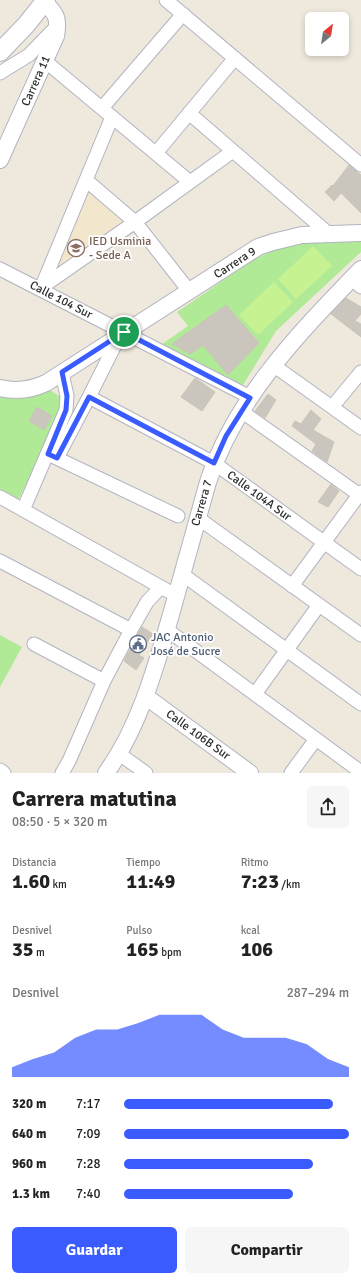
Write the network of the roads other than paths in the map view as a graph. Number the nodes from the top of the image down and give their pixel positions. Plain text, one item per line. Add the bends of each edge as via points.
1 (166, 0) edge
2 (45, 1) edge
3 (183, 14) junction
4 (58, 25) junction
5 (0, 52) edge
6 (235, 58) junction
7 (45, 61) junction
8 (0, 73) edge
9 (107, 113) junction
10 (189, 113) junction
11 (233, 151) junction
12 (156, 154) junction
13 (0, 160) edge
14 (361, 165) edge
15 (86, 180) junction
16 (190, 182) junction
17 (135, 222) junction
18 (361, 233) edge
19 (329, 234) junction
20 (0, 269) edge
21 (358, 278) edge
22 (41, 288) junction
23 (190, 292) junction
24 (122, 334) junction
25 (273, 365) junction
26 (62, 372) junction
27 (361, 372) edge
28 (0, 388) edge
29 (89, 397) junction
30 (246, 404) junction
31 (332, 407) junction
32 (361, 428) edge
33 (52, 456) junction
34 (214, 463) junction
35 (360, 494) edge
36 (0, 497) edge
37 (23, 510) junction
38 (178, 516) dead end
39 (198, 518) junction
40 (324, 542) junction
41 (0, 561) edge
42 (361, 569) edge
43 (182, 574) junction
44 (292, 586) junction
45 (161, 587) junction
46 (176, 595) junction
47 (319, 605) junction
48 (166, 629) junction
49 (131, 630) junction
50 (361, 635) edge
51 (34, 644) dead end
52 (287, 650) junction
53 (104, 681) junction
54 (255, 694) junction
55 (145, 696) junction
56 (361, 704) edge
57 (316, 739) junction
58 (118, 753) junction
59 (0, 770) edge
60 (361, 772) edge
61 (4, 773) edge
62 (62, 773) edge
63 (106, 773) edge
64 (146, 773) edge
65 (250, 773) edge
66 (291, 773) edge

1 - 3 street
2 - 4 street via 57,18
2 - 5 main road
3 - 6 street
3 - 9 street
4 - 7 street, Carrera 11
4 - 8 street via 29,55
6 - 10 street
6 - 14 street
7 - 9 street
7 - 13 street, Carrera 11
9 - 12 street
9 - 15 street
10 - 11 street
10 - 12 street
11 - 16 street
11 - 19 street
12 - 16 street
15 - 17 street
15 - 22 street
16 - 17 street
17 - 22 street
17 - 23 street
18 - 19 street, Carrera 9
19 - 23 street, Carrera 9 via 302,235 258,247
20 - 22 street, Calle 104 Sur
21 - 25 street, Carrera 7
22 - 24 street, Calle 104 Sur
23 - 24 street, Carrera 9
24 - 26 street, Carrera 9
24 - 29 street
24 - 30 street, Calle 104 Sur
25 - 30 street, Carrera 7
25 - 31 street
26 - 28 street, Carrera 9 via 38,387 20,390
26 - 33 street via 67,396 66,410
27 - 31 street
29 - 33 street
29 - 34 street, Calle 104A Sur
30 - 34 street, Carrera 7 via 226,436
30 - 35 street, Calle 104 Sur
31 - 32 street
33 - 37 street
33 - 38 street
34 - 39 street, Carrera 7
34 - 40 street, Calle 104A Sur
35 - 40 street
36 - 37 street
37 - 45 street
39 - 43 street, Carrera 7
39 - 44 street
40 - 42 street, Calle 104A Sur
40 - 44 street
41 - 49 street
43 - 46 street, Carrera 7
43 - 52 street
44 - 47 street
45 - 46 street
45 - 49 street via 147,602
46 - 48 street, Carrera 7
47 - 50 street
47 - 52 street
48 - 54 street
48 - 55 street, Carrera 7
49 - 53 street
51 - 53 street
52 - 54 street
52 - 56 street
53 - 62 street
54 - 57 street
55 - 58 street, Carrera 7
55 - 65 street, Calle 106B Sur
57 - 60 street
57 - 66 street
58 - 63 street, Carrera 7
58 - 64 street
59 - 61 street

